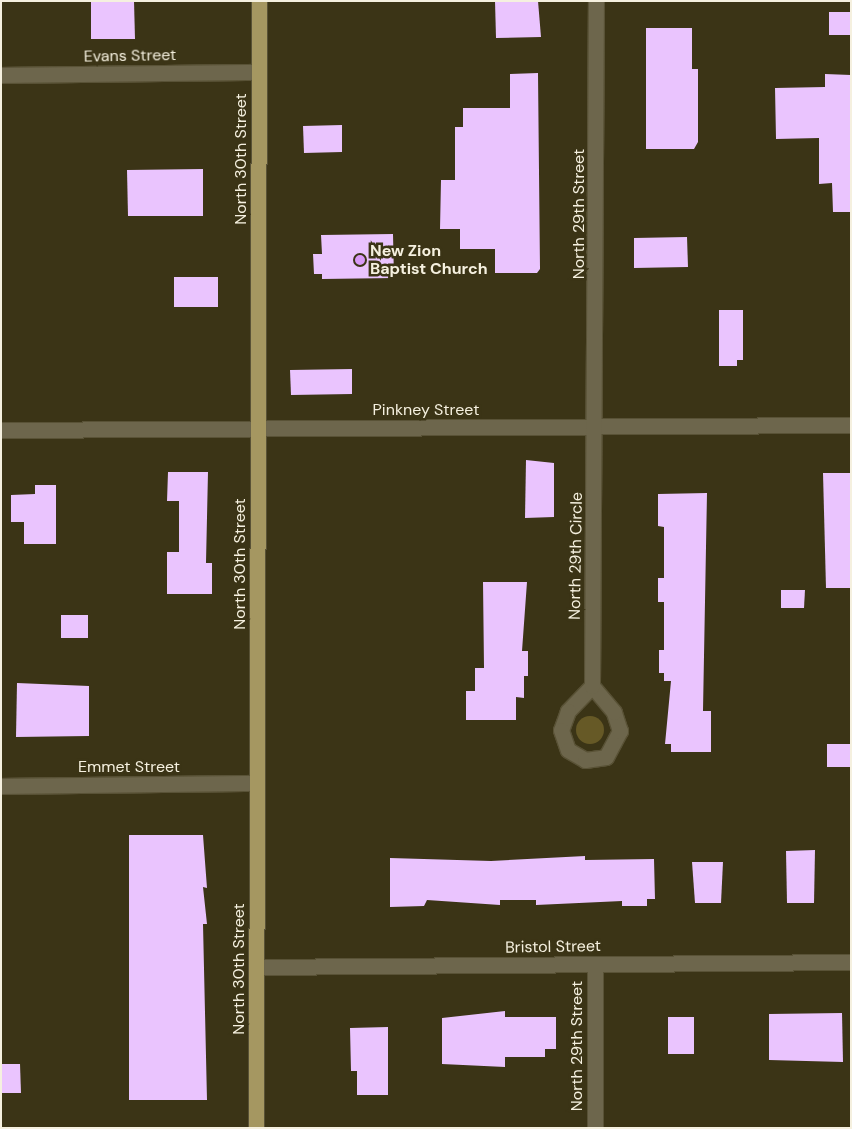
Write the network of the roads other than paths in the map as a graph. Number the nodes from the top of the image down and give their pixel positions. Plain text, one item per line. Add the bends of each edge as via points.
1 (259, 1) edge
2 (596, 1) edge
3 (259, 72) junction
4 (1, 75) edge
5 (851, 425) edge
6 (596, 427) junction
7 (258, 428) junction
8 (1, 430) edge
9 (592, 686) junction
10 (257, 783) junction
11 (1, 786) edge
12 (851, 962) edge
13 (595, 964) junction
14 (256, 967) junction
15 (256, 1128) edge
16 (595, 1128) edge

1 - 3 main road, North 30th Street
2 - 6 street, North 29th Street
3 - 4 street, Evans Street
3 - 7 main road, North 30th Street
5 - 6 street, Pinkney Street
6 - 7 street, Pinkney Street
6 - 9 street, North 29th Circle
7 - 8 street, Pinkney Street
7 - 10 main road, North 30th Street
9 - 9 street via 568,711 561,730 568,750 585,760 606,757 620,731 614,712
10 - 11 street, Emmet Street
10 - 14 main road, North 30th Street
12 - 13 street, Bristol Street
13 - 14 street, Bristol Street
13 - 16 street, North 29th Street
14 - 15 main road, North 30th Street

